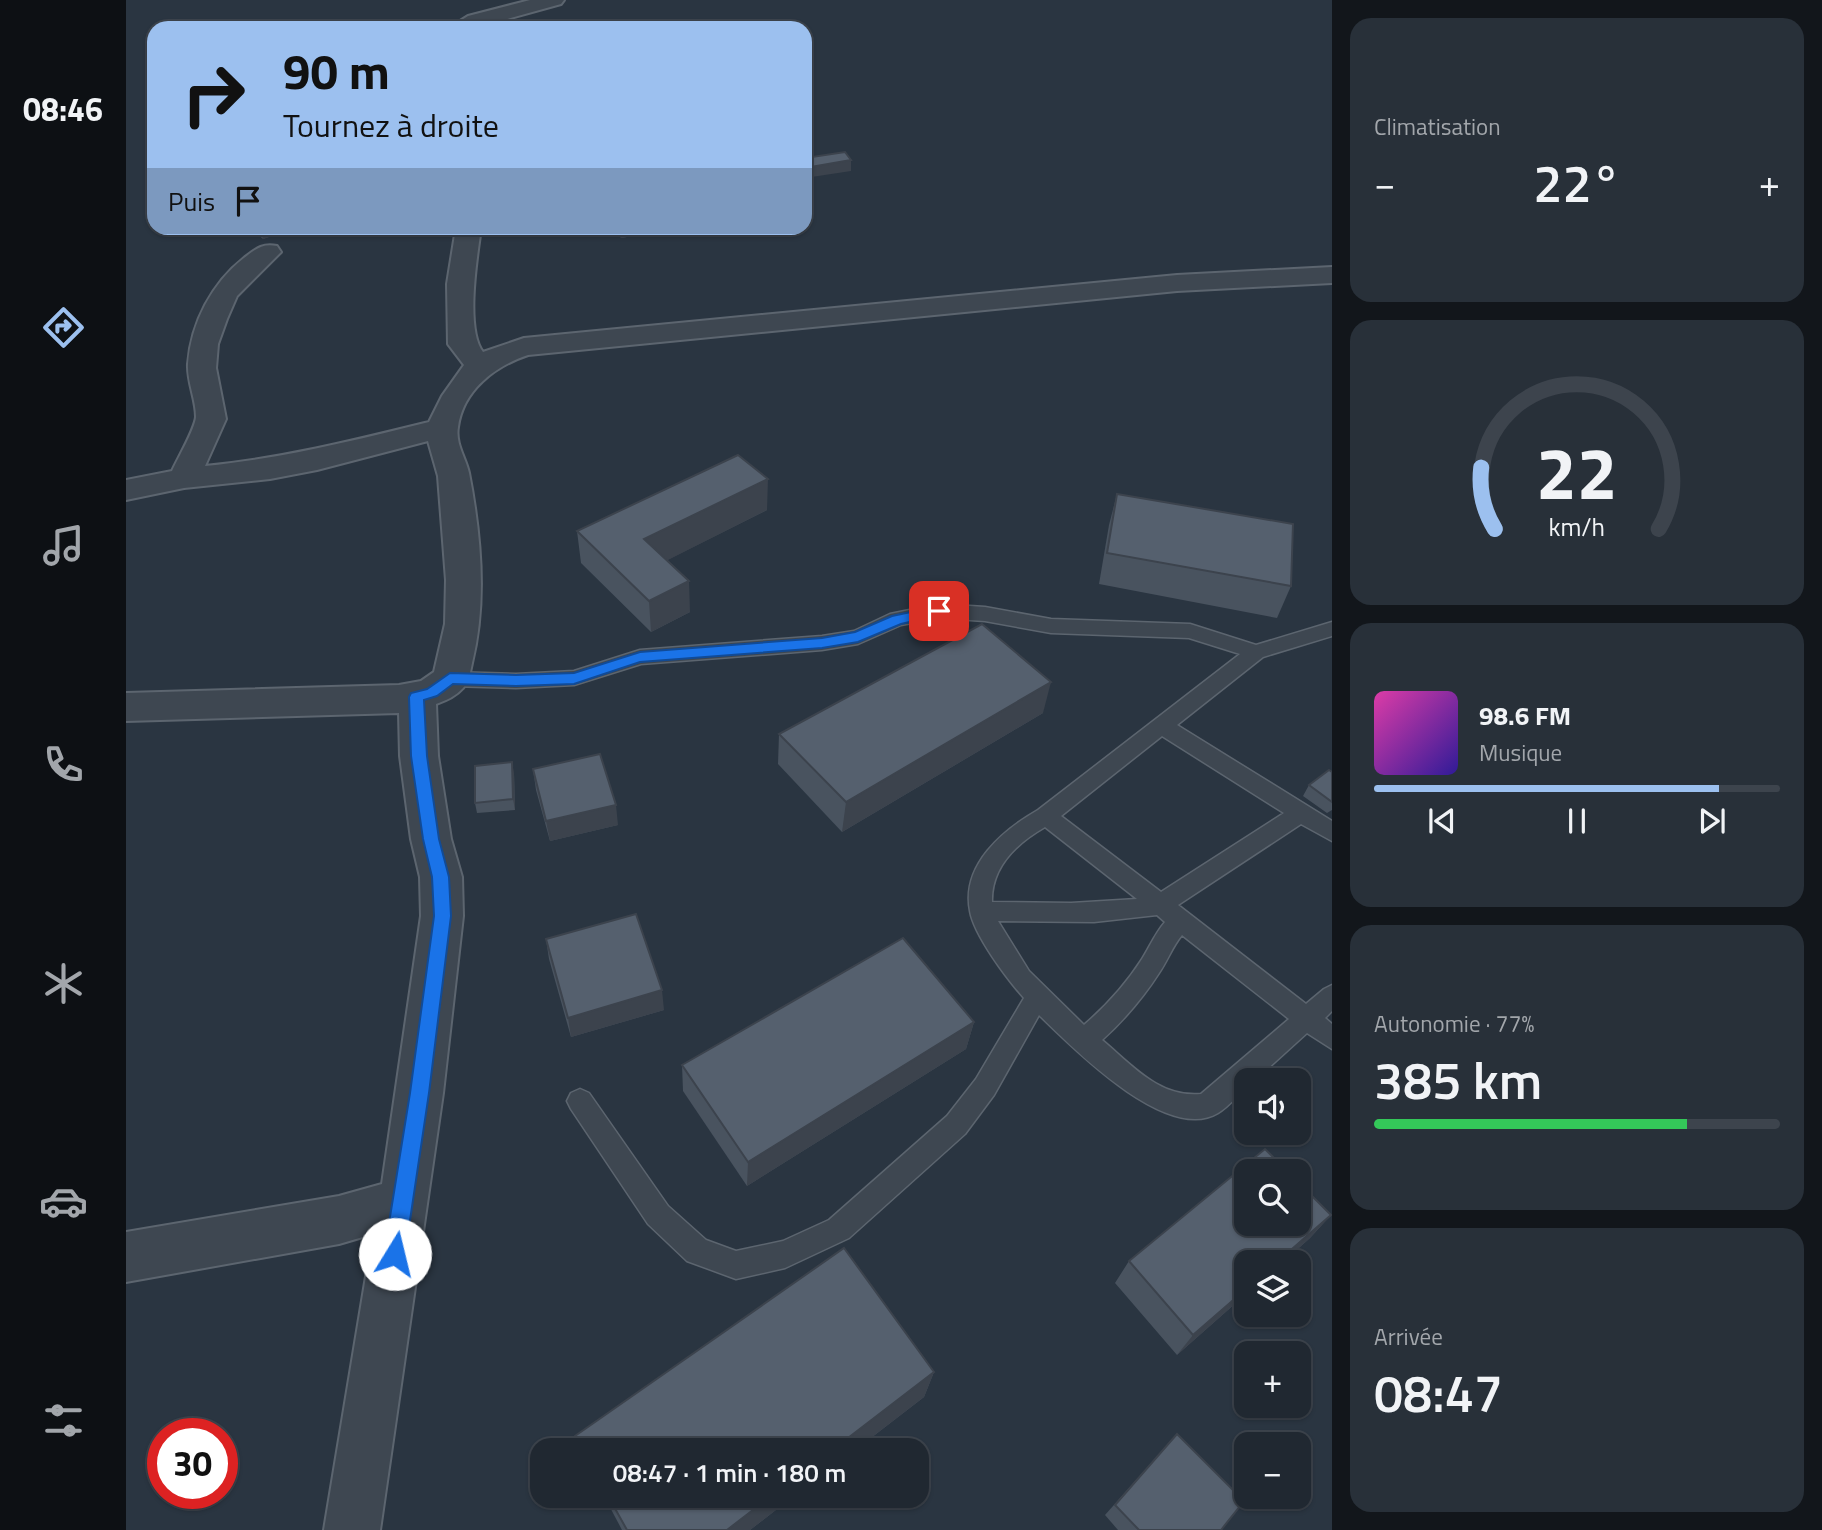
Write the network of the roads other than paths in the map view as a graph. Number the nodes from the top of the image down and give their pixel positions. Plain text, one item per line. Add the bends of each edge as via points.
1 (554, 0) edge
2 (473, 21) edge
3 (467, 235) edge
4 (268, 252) dead end
5 (1332, 275) edge
6 (480, 366) junction
7 (442, 428) junction
8 (184, 478) junction
9 (126, 491) edge
10 (1332, 629) edge
11 (1256, 652) junction
12 (433, 688) junction
13 (126, 707) edge
14 (1162, 726) junction
15 (1302, 813) junction
16 (1046, 816) junction
17 (1332, 832) edge
18 (1160, 905) junction
19 (981, 911) junction
20 (1180, 921) junction
21 (1332, 996) edge
22 (1037, 997) junction
23 (1306, 1019) junction
24 (1332, 1038) edge
25 (1085, 1039) junction
26 (580, 1101) dead end
27 (403, 1202) junction
28 (126, 1257) edge
29 (352, 1530) edge

1 - 2 street
3 - 6 street via 460,284 461,344
4 - 8 street via 224,294 213,319 202,368 211,419
5 - 6 street via 1177,283 550,344 513,351
6 - 7 street
7 - 8 street via 317,460
7 - 12 street via 453,469 464,554 463,618
8 - 9 street
10 - 11 lane
11 - 12 lane via 1190,631 1051,625 939,611 897,619 846,639 640,657 574,678
11 - 14 lane
12 - 13 street
12 - 27 street via 419,756 440,877 442,916
14 - 15 lane
14 - 16 lane
15 - 17 lane
15 - 18 lane
16 - 18 lane
16 - 19 lane via 1000,847 983,880
18 - 19 lane via 1042,913
18 - 20 lane
19 - 22 lane via 1016,973
20 - 23 lane
20 - 25 lane via 1115,1013
21 - 23 lane
22 - 25 lane
22 - 26 lane via 985,1087 956,1125 839,1229 785,1254 736,1265 696,1251 658,1215
23 - 24 lane
23 - 25 lane via 1209,1105 1193,1108 1152,1096
27 - 28 street via 339,1220
27 - 29 street

